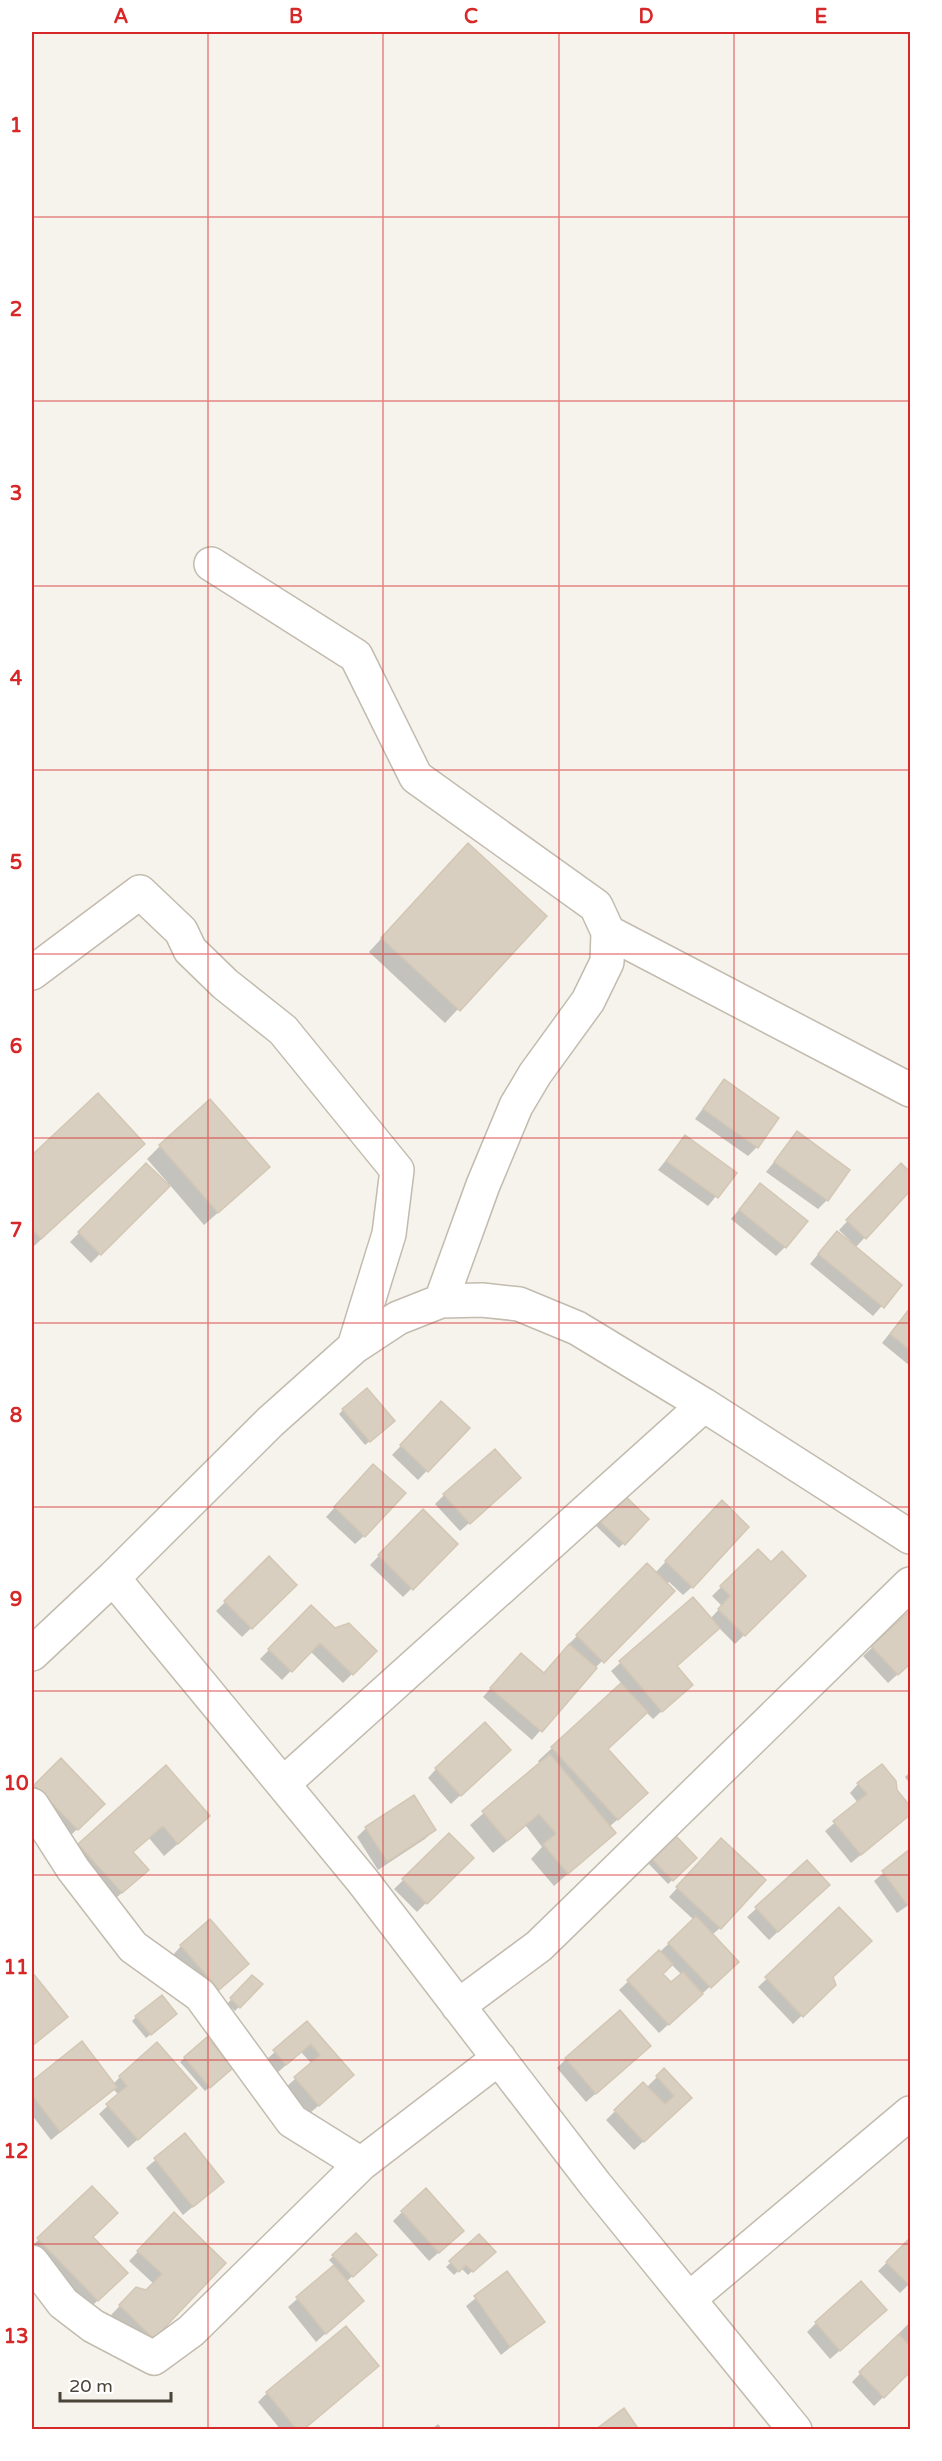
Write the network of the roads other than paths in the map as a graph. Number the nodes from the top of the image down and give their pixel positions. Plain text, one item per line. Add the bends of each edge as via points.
1 (211, 564) dead end
2 (608, 932) junction
3 (32, 973) edge
4 (910, 1090) edge
5 (441, 1301) junction
6 (354, 1347) junction
7 (704, 1405) junction
8 (904, 1522) edge
9 (113, 1578) junction
10 (910, 1584) edge
11 (32, 1654) edge
12 (283, 1784) junction
13 (32, 1806) edge
14 (458, 2006) junction
15 (499, 2058) junction
16 (910, 2113) edge
17 (361, 2164) junction
18 (32, 2262) edge
19 (689, 2299) junction
20 (795, 2430) edge

1 - 2 street via 357,656 416,777 596,906
2 - 4 street
2 - 5 street via 607,962 588,1001 516,1106
3 - 6 street via 140,892 181,932 190,950 204,964 283,1030 397,1170 389,1234
5 - 6 street via 398,1318
5 - 7 street via 519,1304 578,1328
6 - 9 street via 270,1422
7 - 8 street
7 - 12 street
9 - 11 street
9 - 12 street
10 - 14 street via 539,1946
12 - 14 street
13 - 17 street via 73,1869 133,1947 200,1995 292,2121
14 - 15 street
15 - 17 street
15 - 19 street
16 - 19 street
17 - 18 street via 190,2331 154,2358 93,2326 63,2303
19 - 20 street

